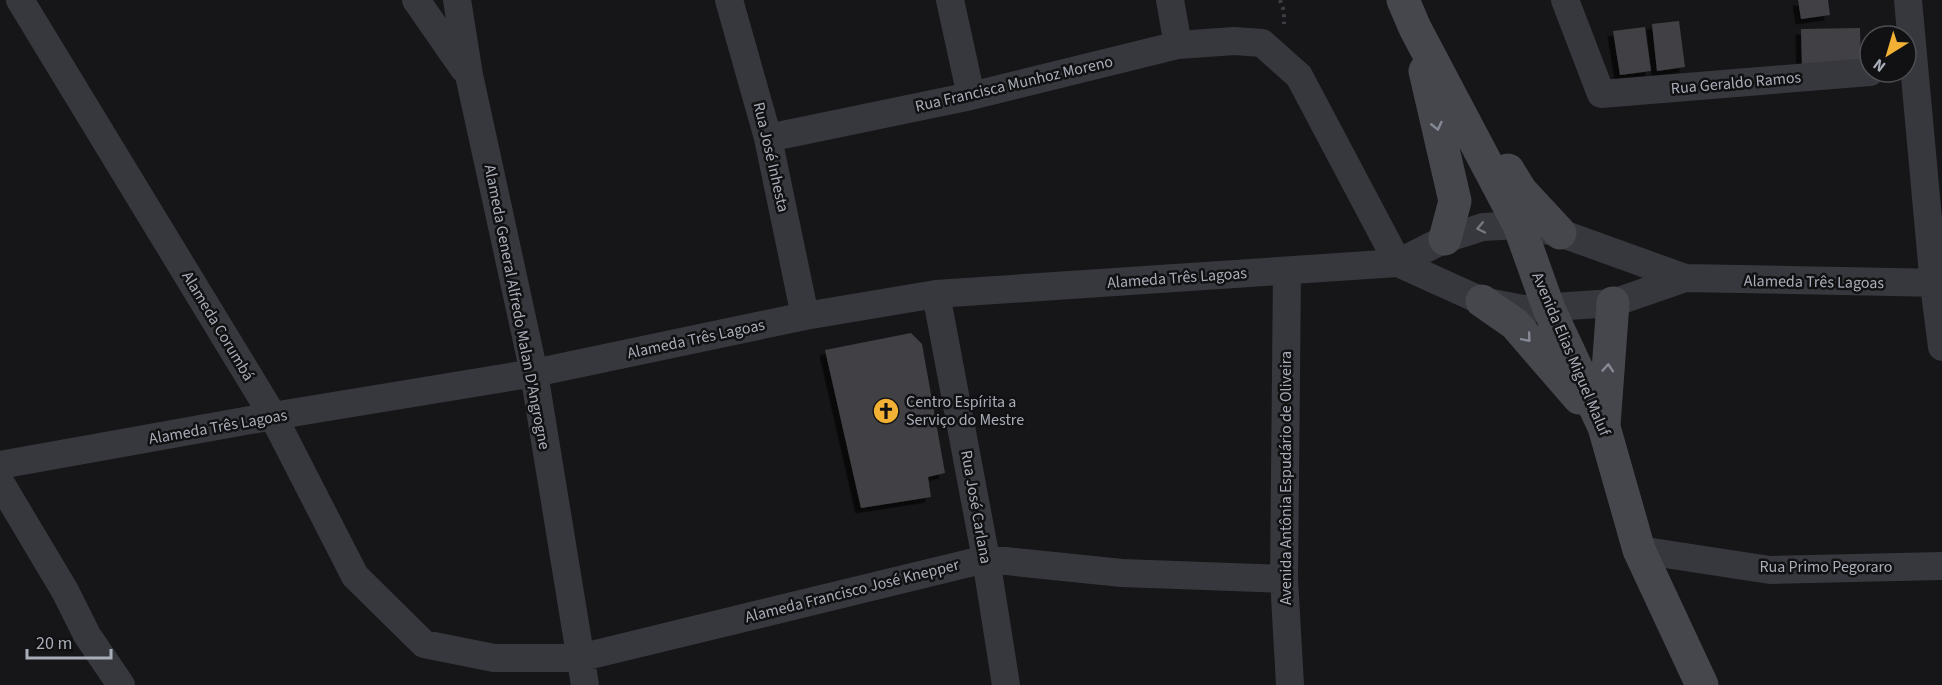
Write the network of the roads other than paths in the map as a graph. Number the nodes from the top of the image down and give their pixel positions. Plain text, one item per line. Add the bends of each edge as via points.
1 (21, 0) edge
2 (416, 0) edge
3 (457, 0) edge
4 (729, 0) edge
5 (950, 0) edge
6 (1170, 0) edge
7 (1565, 0) edge
8 (1908, 0) edge
9 (1409, 14) edge
10 (1909, 24) edge
11 (1178, 45) junction
12 (1858, 73) edge
13 (469, 75) junction
14 (1912, 84) edge
15 (971, 96) junction
16 (768, 138) junction
17 (1519, 225) junction
18 (1560, 233) junction
19 (1445, 239) junction
20 (1605, 248) junction
21 (1398, 263) junction
22 (1287, 271) junction
23 (1685, 278) junction
24 (1938, 284) edge
25 (936, 294) junction
26 (1482, 301) junction
27 (1613, 303) junction
28 (1549, 309) junction
29 (805, 316) junction
30 (1942, 348) edge
31 (534, 373) junction
32 (273, 416) junction
33 (1604, 427) junction
34 (0, 465) edge
35 (0, 482) edge
36 (1639, 550) junction
37 (986, 559) junction
38 (1942, 566) edge
39 (1284, 579) junction
40 (424, 644) joint
41 (579, 658) junction
42 (121, 685) edge
43 (585, 685) edge
44 (1006, 685) edge
45 (1290, 685) edge
46 (1702, 685) edge

1 - 32 street, Alameda Corumbá
2 - 13 street
3 - 13 street, Alameda General Alfredo Malan D'Angrogne
4 - 16 street, Rua José Inhesta
5 - 15 street
6 - 11 street
7 - 12 street, Rua Geraldo Ramos via 1601,94
8 - 10 street
9 - 17 main road, Avenida Elias Miguel Maluf
9 - 18 main road via 1521,191
9 -> 19 main road via 1455,201
11 - 15 street, Rua Francisca Munhoz Moreno
11 - 21 street, Rua Francisca Munhoz Moreno via 1262,43 1299,76
13 - 31 street, Alameda General Alfredo Malan D'Angrogne
14 - 24 street
15 - 16 street, Rua Francisca Munhoz Moreno
16 - 29 street, Rua José Inhesta
17 - 18 street, Alameda Três Lagoas
17 -> 19 street, Alameda Três Lagoas via 1483,227
17 - 28 main road, Avenida Elias Miguel Maluf
18 - 20 street, Alameda Três Lagoas
19 - 21 street, Alameda Três Lagoas
19 - 26 street via 1443,265 1452,281
20 - 23 street, Alameda Três Lagoas
20 - 27 street via 1623,270 1623,290
21 - 22 street, Alameda Três Lagoas
21 - 26 street, Alameda Três Lagoas
22 - 25 street, Alameda Três Lagoas
22 - 39 street, Avenida Antônia Espudário de Oliveira
23 - 24 street, Alameda Três Lagoas
23 - 27 street, Alameda Três Lagoas
24 - 30 street
25 - 29 street, Alameda Três Lagoas
25 - 37 street, Rua José Carlana
26 - 28 street, Alameda Três Lagoas
26 -> 33 main road via 1515,324
27 - 28 street, Alameda Três Lagoas
33 -> 27 main road
28 - 33 main road, Avenida Elias Miguel Maluf
29 - 31 street, Alameda Três Lagoas
31 - 32 street, Alameda Três Lagoas
31 - 41 street, Alameda General Alfredo Malan D'Angrogne
32 - 34 street, Alameda Três Lagoas
32 - 40 street, Alameda Corumbá via 355,576
33 - 36 main road, Avenida Elias Miguel Maluf
35 - 42 street via 87,635
36 - 38 street, Rua Primo Pegoraro via 1770,570
36 - 46 main road, Avenida Elias Miguel Maluf
37 - 39 street, Alameda Francisco José Knepper via 1122,573
37 - 41 street, Alameda Francisco José Knepper
37 - 44 street, Rua José Carlana
39 - 45 street, Avenida Antônia Espudário de Oliveira
40 - 41 street, Alameda Francisco José Knepper via 494,657
41 - 43 street, Alameda General Alfredo Malan D'Angrogne

